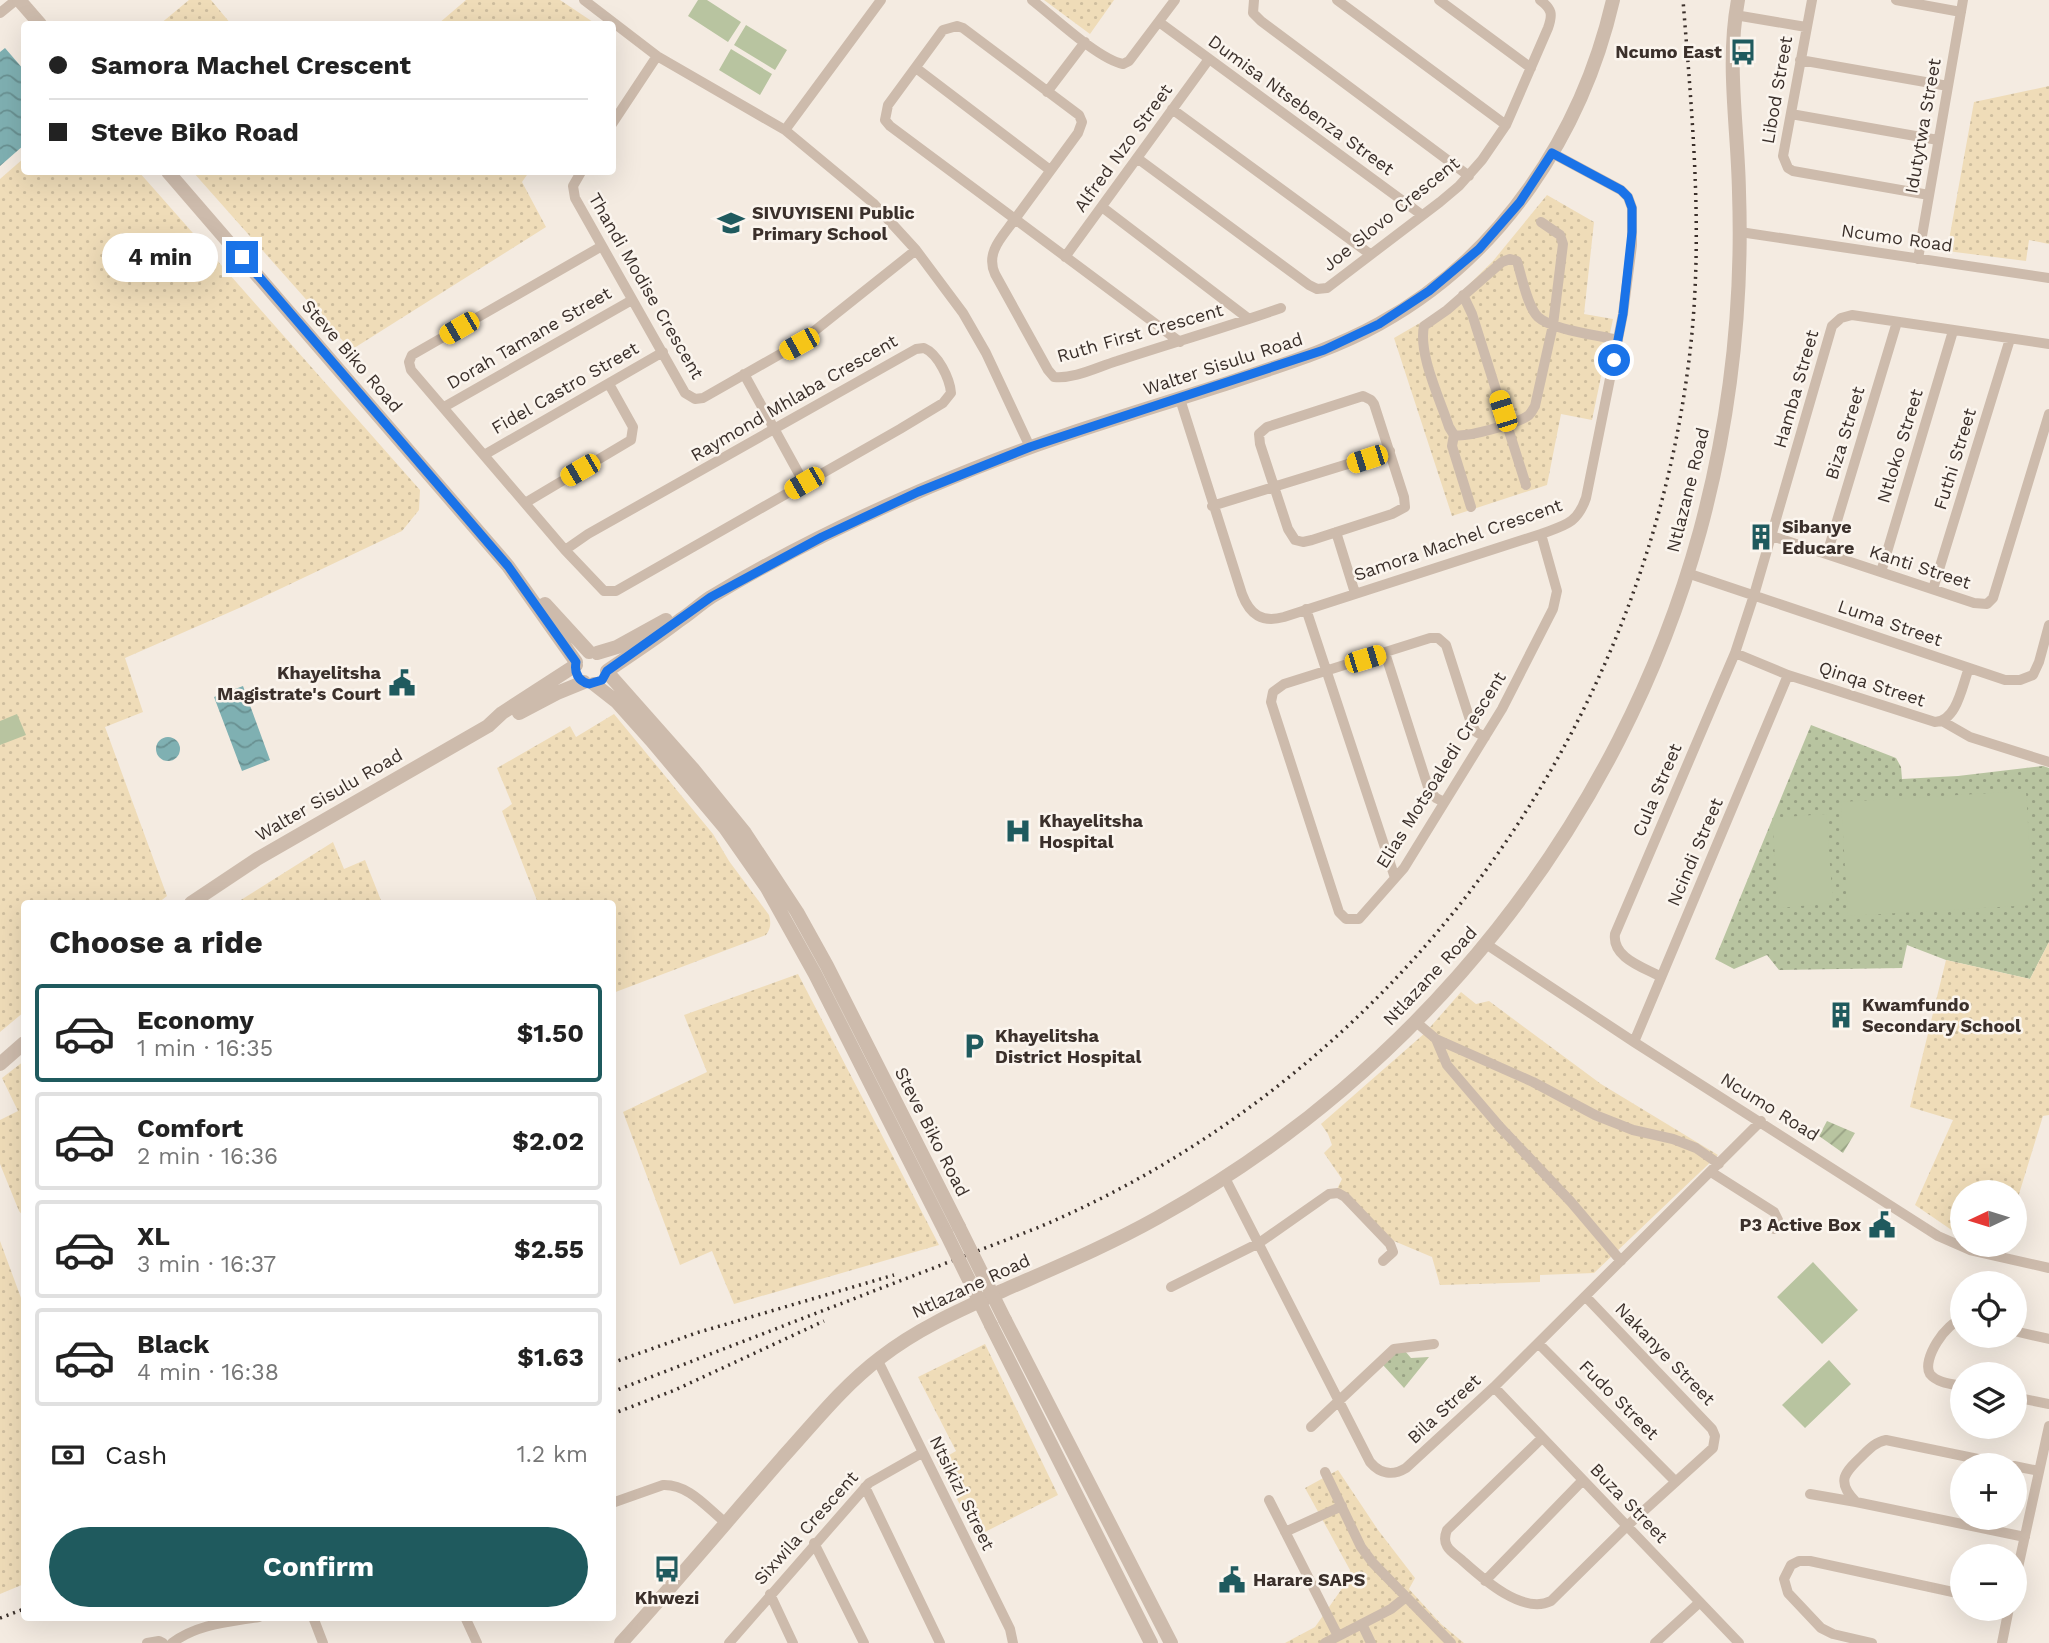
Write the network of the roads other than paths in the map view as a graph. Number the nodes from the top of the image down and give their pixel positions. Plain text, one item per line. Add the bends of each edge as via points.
1 (17, 0) edge
2 (584, 0) edge
3 (881, 0) edge
4 (1032, 0) edge
5 (1175, 0) edge
6 (1254, 0) edge
7 (1338, 0) edge
8 (1439, 0) edge
9 (1540, 0) edge
10 (1613, 0) edge
11 (1812, 0) edge
12 (1896, 0) edge
13 (1962, 6) edge
14 (1736, 7) edge
15 (0, 13) edge
16 (37, 21) edge
17 (612, 21) edge
18 (1159, 22) junction
19 (616, 24) edge
20 (1806, 27) junction
21 (1086, 42) junction
22 (657, 55) junction
23 (1209, 59) junction
24 (1800, 61) junction
25 (916, 68) junction
26 (1531, 68) junction
27 (1948, 86) junction
28 (1047, 92) junction
29 (1172, 109) junction
30 (1791, 114) junction
31 (616, 118) edge
32 (1506, 125) junction
33 (785, 130) junction
34 (1938, 140) junction
35 (1552, 153) junction
36 (1137, 158) junction
37 (1050, 170) junction
38 (171, 175) edge
39 (579, 175) edge
40 (1469, 176) junction
41 (1929, 195) junction
42 (1102, 207) junction
43 (1422, 215) junction
44 (1015, 219) junction
45 (1541, 222) dead end
46 (1740, 232) junction
47 (602, 246) junction
48 (916, 250) junction
49 (1370, 254) junction
50 (1065, 257) junction
51 (1918, 259) junction
52 (2049, 278) edge
53 (1463, 295) junction
54 (632, 300) junction
55 (1281, 308) dead end
56 (1249, 318) junction
57 (1896, 322) junction
58 (1553, 325) junction
59 (1952, 331) junction
60 (2010, 339) junction
61 (1618, 340) junction
62 (1180, 342) junction
63 (2049, 344) edge
64 (663, 352) junction
65 (744, 374) junction
66 (609, 384) junction
67 (1180, 399) junction
68 (444, 407) junction
69 (2049, 414) edge
70 (1507, 423) junction
71 (774, 430) junction
72 (1454, 435) junction
73 (1030, 447) junction
74 (1390, 452) junction
75 (484, 455) junction
76 (804, 483) junction
77 (1526, 485) dead end
78 (1275, 488) junction
79 (525, 503) junction
80 (1212, 506) junction
81 (1471, 507) dead end
82 (1336, 532) junction
83 (1541, 534) junction
84 (1772, 536) junction
85 (565, 550) junction
86 (1826, 554) junction
87 (508, 566) junction
88 (1881, 572) junction
89 (1687, 573) junction
90 (1933, 589) junction
91 (1355, 593) junction
92 (1754, 595) junction
93 (702, 603) junction
94 (1306, 609) junction
95 (2049, 625) edge
96 (593, 652) junction
97 (1385, 653) junction
98 (1735, 653) junction
99 (576, 663) junction
100 (1969, 668) junction
101 (607, 671) junction
102 (1326, 671) junction
103 (1788, 675) junction
104 (589, 683) junction
105 (1942, 721) junction
106 (488, 726) junction
107 (1485, 737) junction
108 (2049, 751) edge
109 (2036, 757) junction
110 (2049, 762) edge
111 (1444, 802) junction
112 (1395, 878) junction
113 (196, 900) edge
114 (1486, 944) junction
115 (1661, 977) junction
116 (1416, 1022) junction
117 (21, 1038) edge
118 (1436, 1039) junction
119 (1634, 1042) junction
120 (21, 1046) edge
121 (0, 1051) edge
122 (0, 1064) edge
123 (1761, 1121) junction
124 (1715, 1168) junction
125 (1225, 1178) junction
126 (1774, 1229) dead end
127 (952, 1230) junction
128 (1259, 1243) junction
129 (1383, 1261) dead end
130 (1621, 1261) junction
131 (2049, 1268) edge
132 (1171, 1287) dead end
133 (1586, 1297) junction
134 (998, 1322) junction
135 (1950, 1325) edge
136 (2027, 1334) edge
137 (2049, 1339) edge
138 (1538, 1343) junction
139 (1434, 1344) dead end
140 (877, 1359) junction
141 (1950, 1383) edge
142 (1494, 1387) junction
143 (2027, 1400) edge
144 (1339, 1401) junction
145 (2049, 1404) edge
146 (2049, 1426) edge
147 (1311, 1427) dead end
148 (1542, 1438) junction
149 (922, 1453) junction
150 (1950, 1454) edge
151 (2027, 1469) edge
152 (2039, 1471) junction
153 (1325, 1472) dead end
154 (1583, 1480) junction
155 (1675, 1481) junction
156 (866, 1487) junction
157 (1810, 1494) dead end
158 (1269, 1500) dead end
159 (616, 1502) edge
160 (1856, 1502) junction
161 (1342, 1506) junction
162 (726, 1524) junction
163 (1627, 1526) junction
164 (1286, 1532) junction
165 (2025, 1537) junction
166 (814, 1543) junction
167 (2023, 1544) edge
168 (1485, 1581) junction
169 (1950, 1591) edge
170 (770, 1594) junction
171 (1406, 1597) junction
172 (1700, 1602) junction
173 (237, 1621) edge
174 (315, 1621) edge
175 (467, 1621) edge
176 (2006, 1621) edge
177 (1362, 1624) junction
178 (1338, 1636) junction
179 (147, 1643) edge
180 (163, 1643) edge
181 (172, 1643) edge
182 (323, 1643) edge
183 (477, 1643) edge
184 (621, 1643) edge
185 (729, 1643) edge
186 (793, 1643) edge
187 (864, 1643) edge
188 (940, 1643) edge
189 (1013, 1643) edge
190 (1151, 1643) edge
191 (1171, 1643) edge
192 (1325, 1643) edge
193 (1371, 1643) edge
194 (1451, 1643) edge
195 (1655, 1643) edge
196 (1739, 1643) edge
197 (1872, 1643) edge
198 (2001, 1643) edge

1 - 15 street
1 - 16 street
2 - 17 street
3 - 33 street
4 - 21 street
5 - 18 street
6 - 40 street via 1253,13 1261,21
7 - 32 street
8 - 26 street
9 - 26 street, Joe Slovo Crescent via 1552,15
10 - 35 street, Walter Sisulu Road via 1595,65
11 - 20 street, Libod Street
12 - 13 street
13 - 27 street, Idutytwa Street
14 - 20 street
14 - 46 street, Ntlazane Road via 1732,72
18 - 21 street via 1123,64
18 - 23 street, Dumisa Ntsebenza Street
19 - 22 street
20 - 24 street, Libod Street
21 - 28 street
22 - 31 street
22 - 33 street
23 - 29 street, Alfred Nzo Street
23 - 43 street, Dumisa Ntsebenza Street
24 - 27 street
24 - 30 street, Libod Street
25 - 28 street via 943,30 957,26
25 - 37 street
25 - 44 street via 888,105 887,123
26 - 32 street, Joe Slovo Crescent
27 - 34 street, Idutytwa Street
28 - 37 street via 1082,122
29 - 36 street, Alfred Nzo Street
29 - 49 street
30 - 34 street
30 - 41 street, Libod Street via 1783,156 1793,171
32 - 40 street, Joe Slovo Crescent
33 - 48 street via 873,203
34 - 41 street, Idutytwa Street
35 - 61 street, Samora Machel Crescent via 1621,190 1632,208 1632,245
35 - 67 street, Walter Sisulu Road via 1486,242 1405,308 1324,350
36 - 42 street, Alfred Nzo Street
36 - 49 street, Joe Slovo Crescent via 1317,289 1326,288
37 - 44 street
38 - 87 street, Steve Biko Road
39 - 47 street, Thandi Modise Crescent via 573,194
40 - 43 street, Joe Slovo Crescent
41 - 51 street, Idutytwa Street
42 - 50 street, Alfred Nzo Street
42 - 56 street, Ruth First Crescent
43 - 49 street, Joe Slovo Crescent
44 - 50 street
44 - 62 street, Ruth First Crescent via 993,249 990,261 1054,377
45 - 58 street via 1560,235 1563,244
46 - 51 street, Ncumo Road
46 - 89 street, Ntlazane Road via 1738,310 1726,411 1707,506
47 - 54 street, Thandi Modise Crescent
47 - 68 street, Raymond Mhlaba Crescent via 412,355 411,370
48 - 65 street, Thandi Modise Crescent via 812,335
48 - 73 street via 986,354
50 - 62 street
51 - 52 street, Ncumo Road
53 - 58 street via 1502,262 1517,261 1532,308
53 - 70 street
53 - 72 street via 1424,326 1421,337
54 - 64 street, Thandi Modise Crescent
54 - 68 street, Dorah Tamane Street
55 - 56 street, Ruth First Crescent
56 - 62 street, Ruth First Crescent
57 - 59 street, Hamba Street
57 - 84 street, Hamba Street via 1852,316 1832,326
57 - 86 street, Biza Street
58 - 61 street
58 - 70 street via 1535,406 1529,415
59 - 60 street, Hamba Street
59 - 88 street, Ntloko Street
60 - 63 street, Hamba Street
60 - 90 street, Futhi Street
61 - 83 street, Samora Machel Crescent via 1581,513 1564,526
64 - 65 street, Thandi Modise Crescent via 685,393 695,399
64 - 66 street, Fidel Castro Street
65 - 71 street
66 - 75 street, Fidel Castro Street
66 - 79 street via 633,427 631,440
67 - 73 street, Walter Sisulu Road
67 - 80 street, Samora Machel Crescent
68 - 75 street, Raymond Mhlaba Crescent
69 - 90 street, Kanti Street via 1993,598 1982,604
70 - 72 street via 1469,436
70 - 77 street
71 - 76 street
71 - 76 street, Raymond Mhlaba Crescent via 916,349 929,349 943,372 951,393 943,403
71 - 85 street, Raymond Mhlaba Crescent
72 - 81 street via 1452,446
73 - 93 street, Walter Sisulu Road via 840,528
74 - 78 street
74 - 78 street via 1374,404 1367,397 1358,397 1262,429 1260,444
74 - 82 street via 1404,497 1403,510
75 - 79 street, Raymond Mhlaba Crescent
76 - 85 street, Raymond Mhlaba Crescent via 611,592 601,589
78 - 80 street
78 - 82 street via 1295,540
79 - 85 street, Raymond Mhlaba Crescent
80 - 94 street, Samora Machel Crescent via 1253,614 1266,620
82 - 91 street
83 - 91 street, Samora Machel Crescent
83 - 107 street, Elias Motsoaledi Crescent via 1555,579 1556,600
84 - 86 street, Kanti Street
84 - 92 street, Hamba Street
86 - 88 street, Kanti Street
87 - 96 street, Steve Biko Road
87 - 99 street, Steve Biko Road
88 - 90 street, Kanti Street
89 - 92 street, Luma Street
89 - 114 street, Ntlazane Road via 1646,684 1612,754 1563,839
91 - 94 street, Samora Machel Crescent
92 - 98 street, Cula Street
92 - 100 street, Luma Street
93 - 96 street, Walter Sisulu Road via 617,647
93 - 101 street, Walter Sisulu Road
94 - 102 street
95 - 100 street, Luma Street via 2029,678 2005,680
96 - 99 street
96 - 101 street via 606,662
97 - 102 street
97 - 107 street via 1434,637 1442,639 1471,723
97 - 111 street via 1429,790
98 - 103 street, Qinqa Street
98 - 115 street, Cula Street via 1615,934 1620,954
99 - 104 street via 577,675
99 - 106 street, Walter Sisulu Road
100 - 105 street, Qinqa Street via 1952,712
101 - 104 street via 602,680
101 - 127 street, Steve Biko Road via 745,833 797,912
102 - 112 street
102 - 112 street, Elias Motsoaledi Crescent via 1278,687 1271,702 1339,912 1346,919 1359,919
103 - 105 street, Qinqa Street
103 - 115 street, Ncindi Street
104 - 106 street, Walter Sisulu Road
104 - 127 street, Steve Biko Road via 617,702 651,740 725,828 767,888
105 - 109 street via 1970,737
106 - 113 street, Walter Sisulu Road via 257,859
107 - 111 street, Elias Motsoaledi Crescent
108 - 109 street
109 - 110 street
111 - 112 street, Elias Motsoaledi Crescent
114 - 116 street, Ntlazane Road
114 - 119 street, Ncumo Road
115 - 119 street, Ncindi Street
116 - 118 street
116 - 125 street, Ntlazane Road via 1318,1111
117 - 121 street
118 - 124 street via 1595,1115 1696,1148
118 - 130 street via 1447,1065
119 - 123 street, Ncumo Road
120 - 122 street
123 - 124 street, Bila Street
123 - 131 street, Ncumo Road via 1947,1241
124 - 126 street via 1774,1212 1778,1220
124 - 130 street, Bila Street
125 - 128 street, Bila Street
125 - 140 street, Ntlazane Road via 1108,1244 928,1326
127 - 134 street, Steve Biko Road, bridge
128 - 129 street via 1329,1194 1338,1193 1392,1247 1393,1252
128 - 132 street
128 - 144 street, Bila Street
130 - 133 street, Bila Street
133 - 138 street, Bila Street
133 - 155 street, Nakanye Street via 1714,1432 1713,1448
134 - 190 street, Steve Biko Road
134 - 191 street, Steve Biko Road
135 - 141 street via 1927,1363 1935,1379
136 - 137 street
138 - 142 street, Bila Street
138 - 155 street, Fudo Street
139 - 144 street via 1394,1349
140 - 149 street, Ntsikizi Street
140 - 162 street, Ntlazane Road via 835,1398
142 - 144 street, Bila Street via 1406,1468 1393,1473 1380,1471 1370,1462
142 - 148 street, Buza Street
143 - 145 street
144 - 147 street
146 - 152 street
148 - 154 street, Buza Street
148 - 168 street, Nakanye Street via 1446,1532 1447,1547
149 - 156 street, Sixwila Crescent
149 - 189 street, Ntsikizi Street
150 - 160 street via 1883,1440 1875,1443 1846,1472 1845,1486
151 - 152 street
152 - 165 street
153 - 161 street
154 - 163 street, Buza Street
154 - 168 street
155 - 163 street, Nakanye Street
156 - 166 street, Sixwila Crescent
156 - 188 street
157 - 160 street
158 - 164 street
159 - 162 street via 671,1485 687,1490
160 - 165 street
161 - 164 street
161 - 171 street via 1373,1563
162 - 184 street, Ntlazane Road
163 - 168 street, Nakanye Street via 1545,1604 1530,1605
163 - 172 street, Buza Street
164 - 178 street
165 - 167 street
166 - 170 street, Sixwila Crescent
166 - 187 street
169 - 197 street via 1810,1561 1791,1564 1784,1579 1788,1594 1821,1628
170 - 185 street, Sixwila Crescent
170 - 186 street
171 - 177 street
171 - 194 street
172 - 195 street
172 - 196 street, Buza Street
173 - 181 street via 203,1627
174 - 182 street
175 - 183 street
176 - 198 street
177 - 178 street
177 - 193 street
178 - 192 street
179 - 180 street

